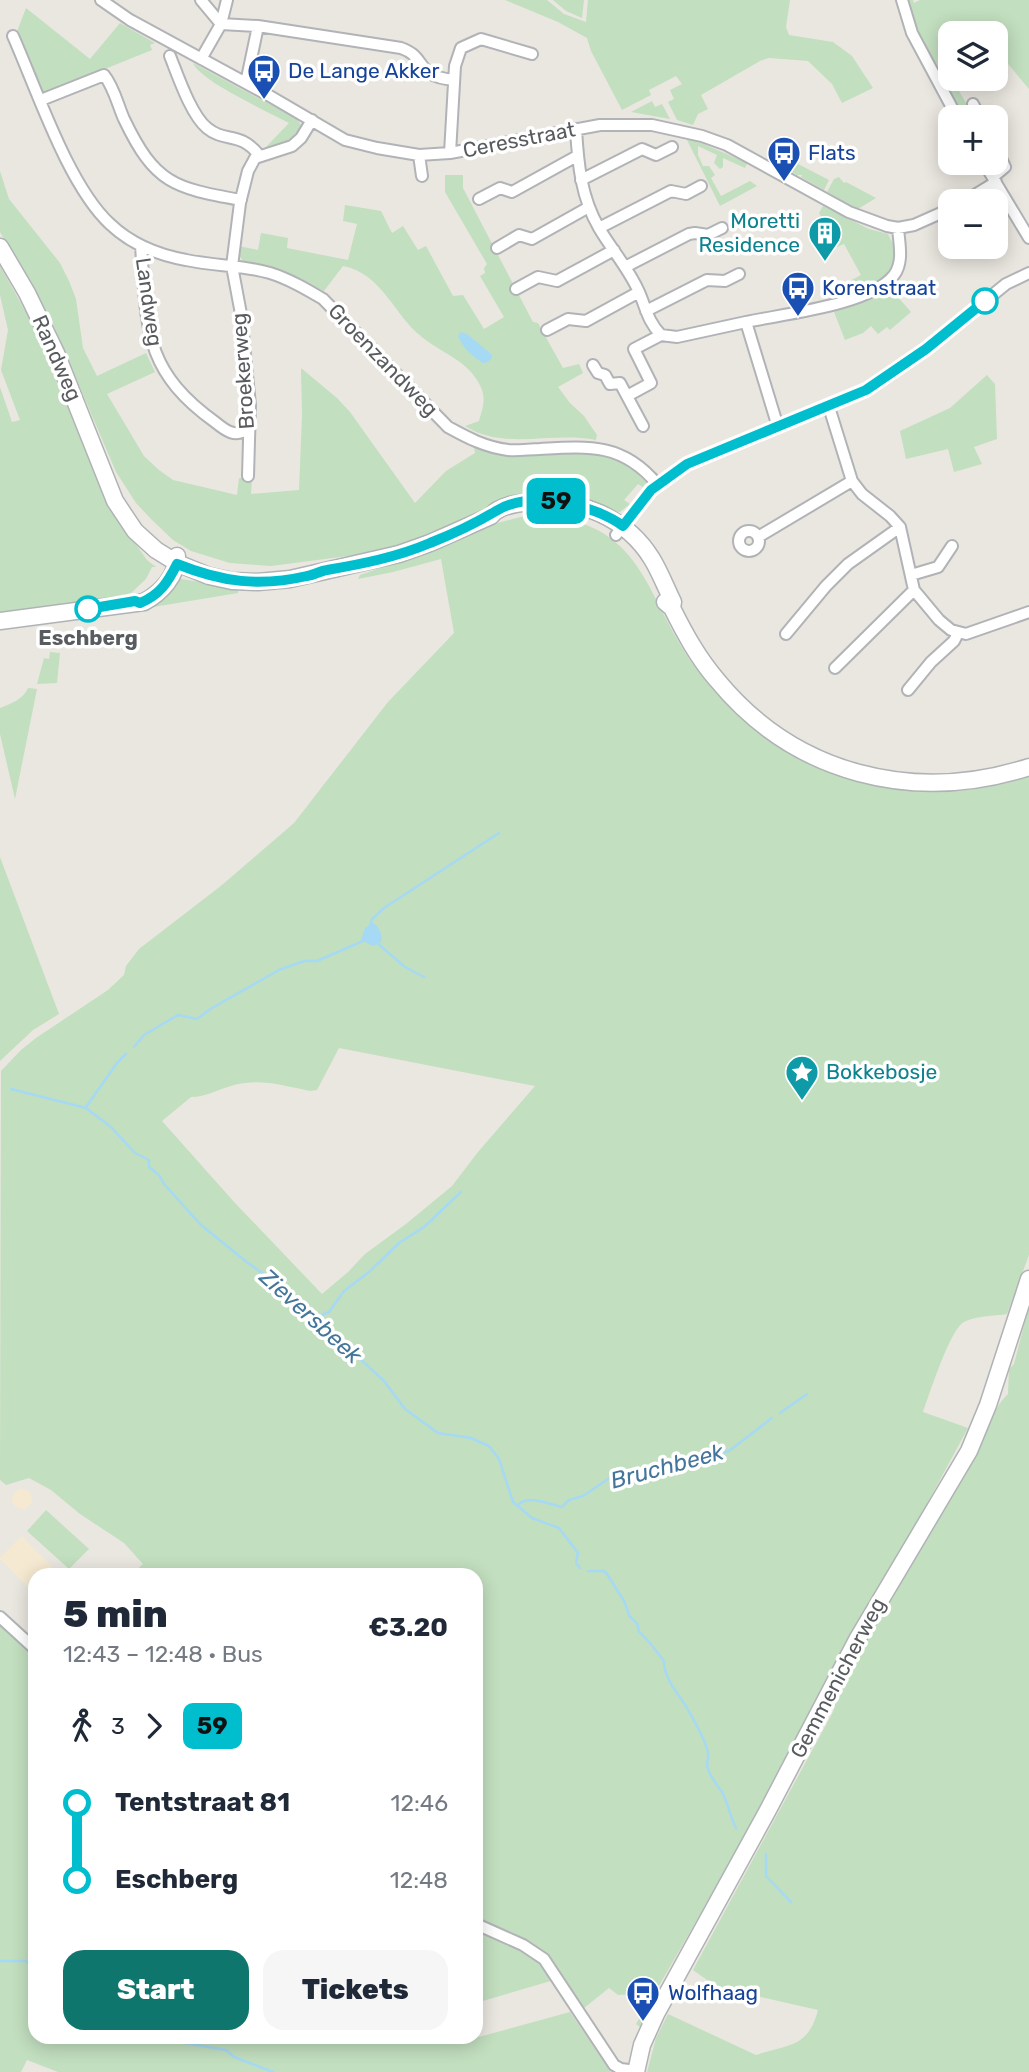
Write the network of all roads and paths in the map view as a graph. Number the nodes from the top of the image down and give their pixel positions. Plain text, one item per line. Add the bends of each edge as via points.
1 (101, 0) edge
2 (201, 0) edge
3 (227, 0) edge
4 (902, 0) edge
5 (221, 24) junction
6 (258, 26) junction
7 (13, 36) dead end
8 (533, 54) dead end
9 (170, 56) dead end
10 (201, 59) junction
11 (454, 80) junction
12 (246, 83) junction
13 (41, 100) junction
14 (951, 105) edge
15 (312, 120) junction
16 (576, 129) junction
17 (672, 147) dead end
18 (450, 153) junction
19 (259, 155) junction
20 (419, 155) junction
21 (577, 156) junction
22 (991, 175) edge
23 (998, 175) edge
24 (422, 176) dead end
25 (581, 180) junction
26 (994, 180) junction
27 (701, 186) dead end
28 (982, 189) edge
29 (479, 199) dead end
30 (241, 200) junction
31 (589, 206) junction
32 (938, 216) edge
33 (599, 228) junction
34 (722, 228) dead end
35 (898, 228) junction
36 (1029, 238) edge
37 (141, 246) junction
38 (0, 247) edge
39 (497, 248) dead end
40 (614, 250) junction
41 (232, 266) junction
42 (625, 267) junction
43 (1029, 273) edge
44 (739, 274) dead end
45 (516, 289) dead end
46 (639, 292) junction
47 (646, 311) junction
48 (746, 322) junction
49 (547, 330) dead end
50 (661, 335) junction
51 (593, 365) dead end
52 (627, 396) junction
53 (829, 407) junction
54 (643, 426) dead end
55 (778, 427) junction
56 (248, 429) junction
57 (248, 476) dead end
58 (852, 481) junction
59 (657, 484) junction
60 (900, 527) junction
61 (620, 531) junction
62 (758, 537) dead end
63 (952, 546) dead end
64 (174, 558) junction
65 (911, 575) junction
66 (914, 590) junction
67 (1029, 612) edge
68 (0, 621) edge
69 (958, 633) junction
70 (786, 634) dead end
71 (835, 668) dead end
72 (908, 690) dead end
73 (1029, 767) edge
74 (1029, 1279) edge
75 (0, 1617) edge
76 (28, 1643) edge
77 (483, 1927) edge
78 (636, 2072) edge

1 - 10 street, Ceresstraat
2 - 5 street
3 - 5 street
4 - 14 street via 912,33
5 - 6 street
5 - 10 street
6 - 11 street via 401,48 411,51 426,72
6 - 12 street
7 - 13 street, Groenzandweg
8 - 11 street via 474,41 461,48
9 - 19 street via 201,122 215,133 245,141
10 - 12 street, Ceresstraat
11 - 18 street
12 - 15 street, Ceresstraat
13 - 30 street via 104,75 141,152 159,174 183,188
13 - 37 street, Groenzandweg via 88,199 111,225
15 - 19 street via 292,146
15 - 20 street, Ceresstraat via 345,139
16 - 18 street, Ceresstraat
16 - 21 street
16 - 35 street, Ceresstraat via 652,125 702,136 849,212
17 - 25 street via 656,155 642,149
18 - 20 street, Ceresstraat
19 - 30 street via 248,171
20 - 24 street
21 - 25 street
21 - 29 street via 512,192 500,188
22 - 26 street
23 - 26 street
25 - 31 street
26 - 28 street
26 - 36 street
27 - 33 street via 686,194 671,191
30 - 41 street
31 - 33 street
31 - 39 street via 532,239 519,235
32 - 35 street
33 - 40 street
34 - 42 street via 705,236 689,234
35 - 48 street via 899,266 888,282 848,300
37 - 41 street, Groenzandweg via 187,261
37 - 56 street, Landweg via 151,339 167,376 190,403 226,430 242,434
38 - 64 main road, Randweg via 52,345 104,473 139,523
40 - 42 street
40 - 45 street via 557,281 538,278
41 - 56 street, Broekerweg via 250,405
41 - 59 street, Groenzandweg via 271,274 323,299 448,427 474,441 511,450 594,446 629,459
42 - 46 street
43 - 53 street via 1006,284 883,381
44 - 47 street via 725,281 707,280
46 - 47 street
46 - 49 street via 586,321 568,319
47 - 50 street
48 - 50 street via 677,337
48 - 55 street
50 - 52 street via 634,349 651,383
51 - 52 street via 610,384 620,383
52 - 54 street
53 - 55 street
53 - 58 street
55 - 59 street via 687,464
56 - 57 street, Broekerweg
58 - 60 street
58 - 62 street
59 - 61 street
60 - 65 street
60 - 70 street via 848,564
61 - 64 main road, Randweg via 555,510 531,510 491,516 399,554 317,572 231,572
61 - 73 main road, Randweg via 641,543 652,559 696,652 731,696 776,734 817,757 871,776 926,784 978,780
63 - 65 street via 937,567
64 - 68 main road via 161,591 144,602
65 - 66 street
66 - 69 street via 939,620
66 - 71 street
67 - 69 street
69 - 72 street
74 - 78 main road, Gemmenicherweg via 969,1451 858,1638 656,2014
75 - 76 street
77 - 78 street via 537,1953 614,2065

